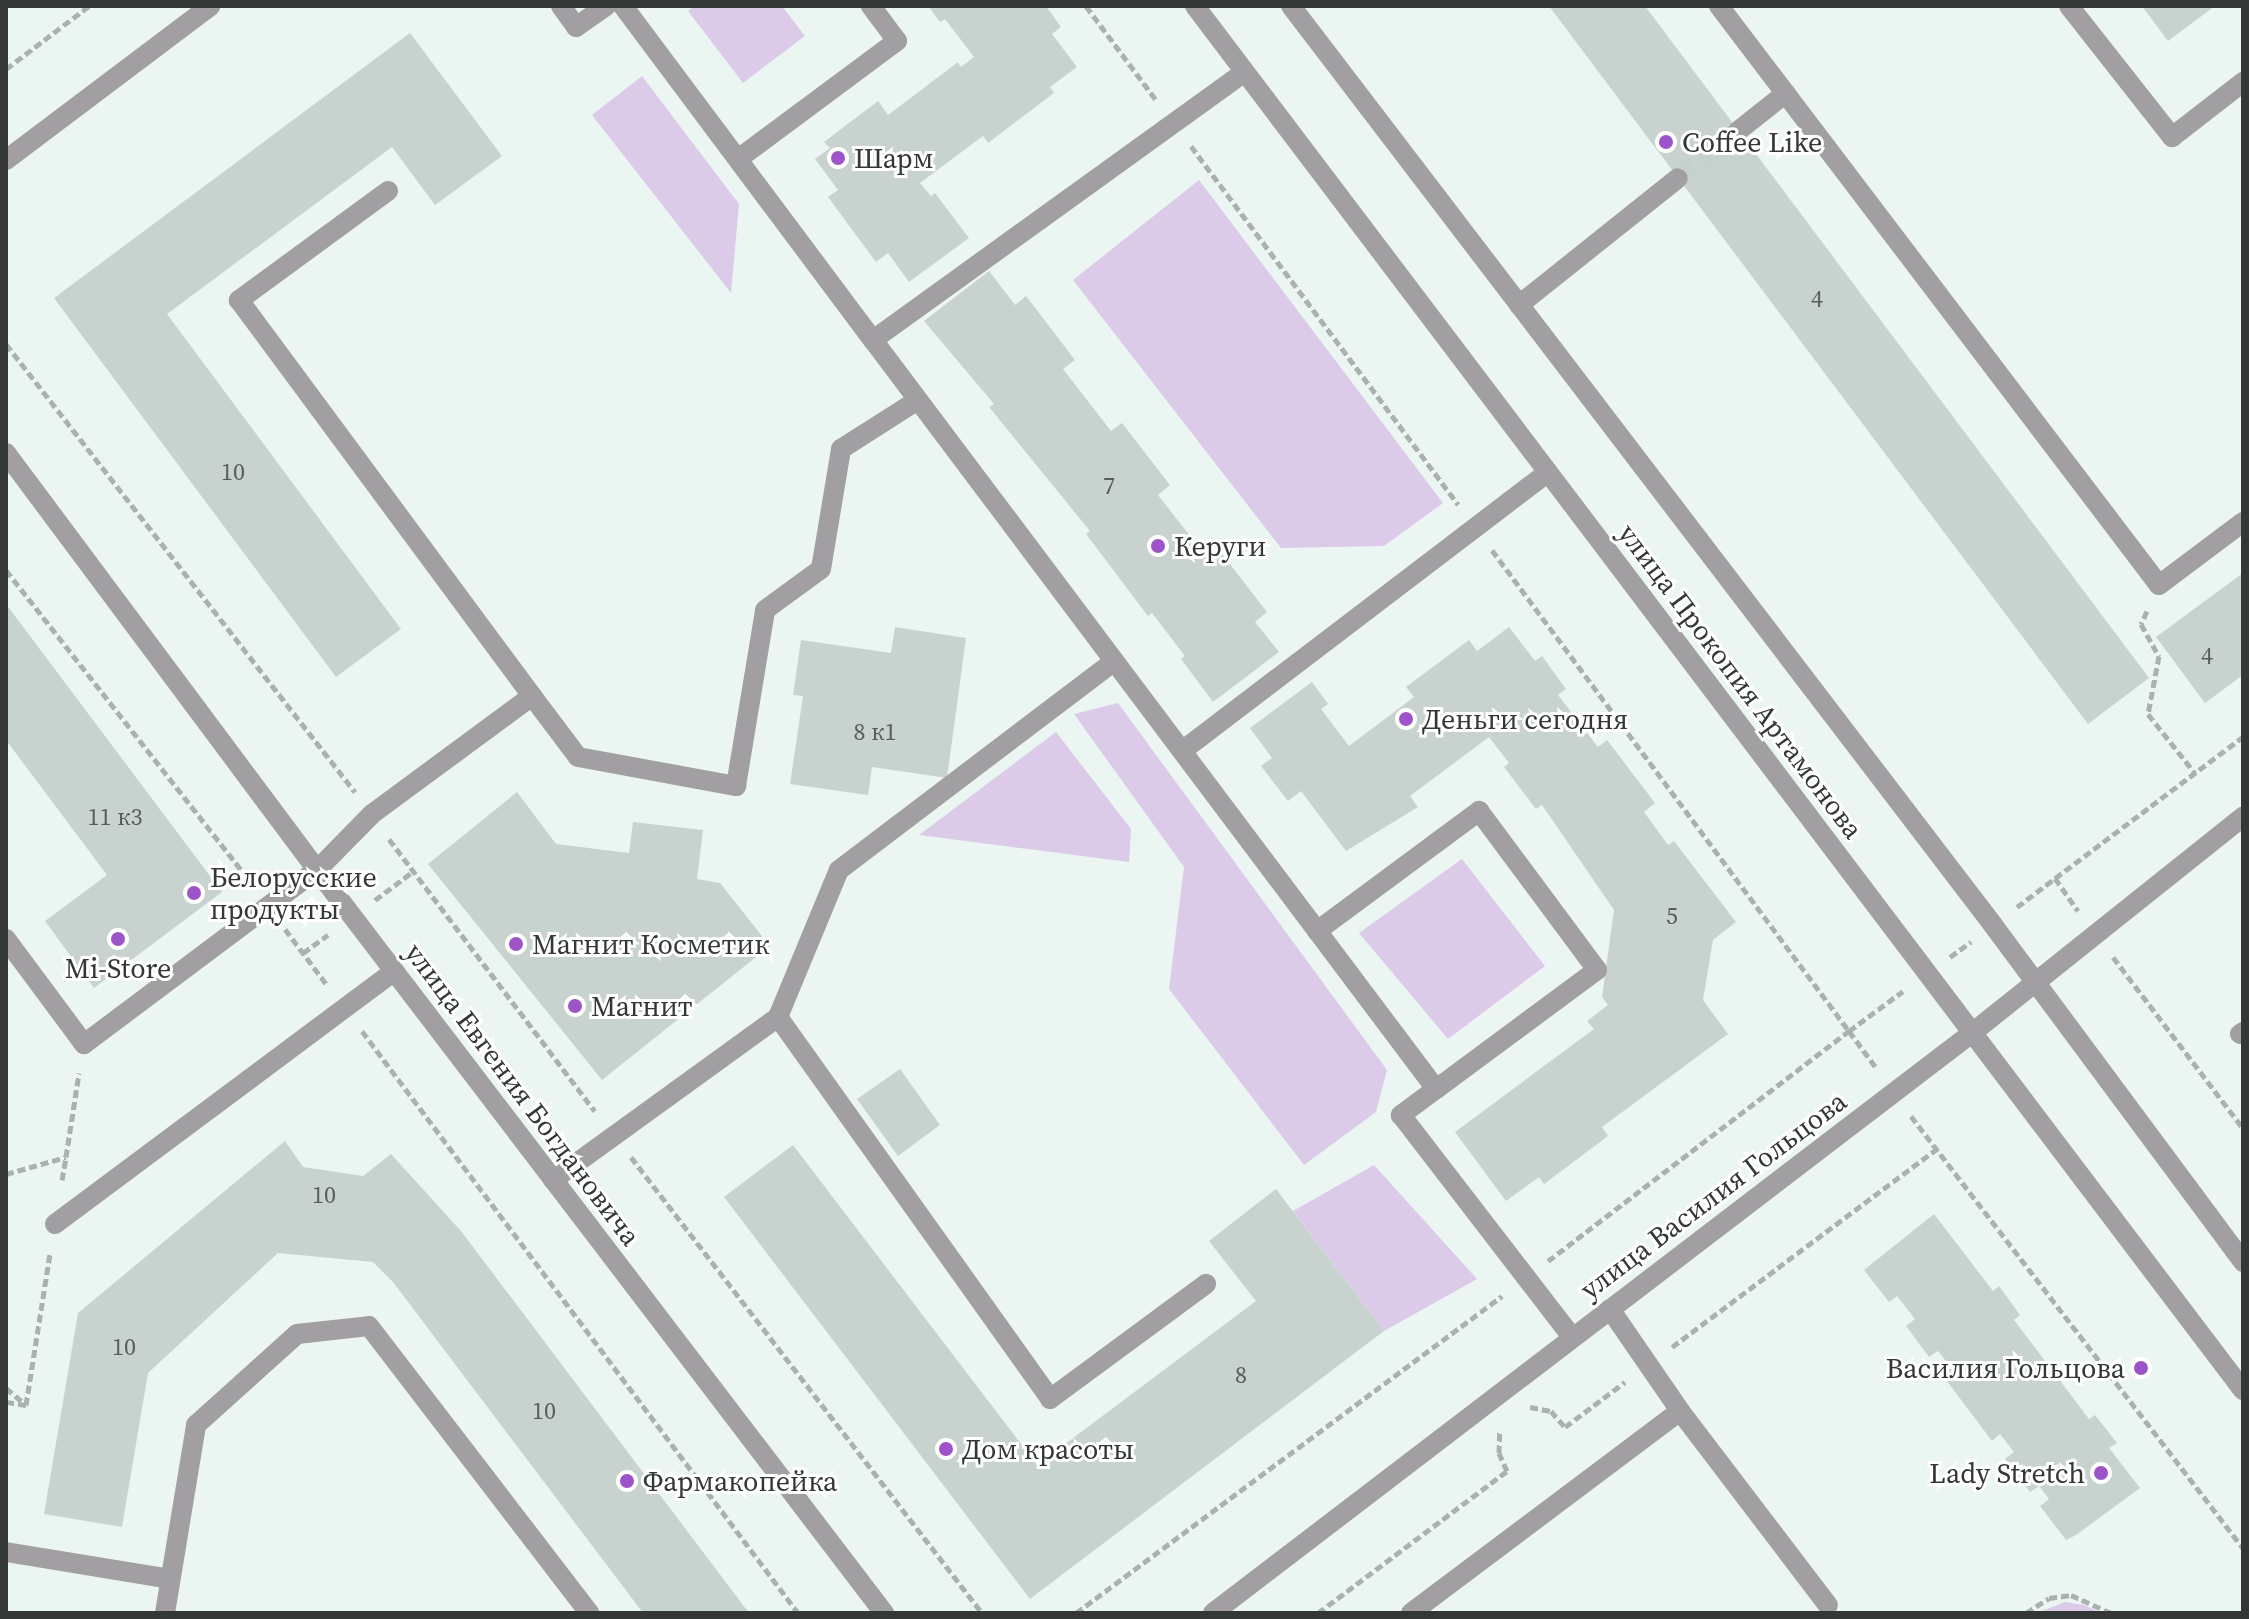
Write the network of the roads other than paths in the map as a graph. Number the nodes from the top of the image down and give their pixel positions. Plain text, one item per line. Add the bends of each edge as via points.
1 (210, 6) edge
2 (561, 6) edge
3 (606, 6) edge
4 (623, 6) edge
5 (871, 6) edge
6 (1195, 6) edge
7 (1291, 6) edge
8 (1719, 6) edge
9 (2069, 6) edge
10 (1245, 72) junction
11 (2243, 82) edge
12 (1786, 93) junction
13 (1738, 131) tunnel mouth
14 (738, 159) junction
15 (6, 160) edge
16 (1678, 178) tunnel mouth
17 (388, 191) dead end
18 (1519, 305) junction
19 (873, 340) junction
20 (918, 400) junction
21 (6, 453) edge
22 (1548, 472) junction
23 (2243, 522) edge
24 (1114, 661) junction
25 (532, 696) junction
26 (1182, 751) junction
27 (2243, 817) edge
28 (317, 870) junction
29 (1317, 931) junction
30 (6, 939) edge
31 (394, 971) junction
32 (2037, 983) junction
33 (778, 1017) junction
34 (1972, 1033) junction
35 (1436, 1089) junction
36 (553, 1180) junction
37 (55, 1224) road end
38 (2243, 1262) edge
39 (1206, 1284) dead end
40 (1610, 1309) junction
41 (1572, 1337) junction
42 (2243, 1390) edge
43 (1680, 1411) junction
44 (6, 1552) edge
45 (170, 1579) junction
46 (1828, 1605) dead end
47 (165, 1613) edge
48 (589, 1613) edge
49 (884, 1613) edge
50 (1213, 1613) edge
51 (1411, 1613) edge

1 - 15 street
2 - 3 street via 576,27
4 - 14 street
5 - 14 street via 897,41
6 - 10 street, улица Прокопия Артамонова
7 - 18 street, улица Прокопия Артамонова
8 - 12 street
9 - 11 street via 2172,137
10 - 19 street
10 - 22 street, улица Прокопия Артамонова
12 - 13 street
12 - 23 street via 2159,585
14 - 19 street
16 - 18 street
17 - 25 street via 239,300
18 - 32 street, улица Прокопия Артамонова
19 - 20 street
20 - 24 street
20 - 25 street via 841,449 821,569 765,610 736,786 578,757
21 - 28 street, улица Евгения Богдановича
22 - 26 street
22 - 34 street, улица Прокопия Артамонова
24 - 26 street
24 - 33 street via 839,870
25 - 28 street via 372,814
26 - 29 street
27 - 32 street, улица Василия Гольцова
28 - 30 street via 84,1044
28 - 31 street, улица Евгения Богдановича
29 - 35 street
29 - 35 street via 1479,811 1597,970
31 - 36 street, улица Евгения Богдановича
31 - 37 street
32 - 34 street, улица Василия Гольцова
32 - 38 street, улица Прокопия Артамонова
33 - 36 street
33 - 39 street via 1050,1399
34 - 40 street, улица Василия Гольцова
34 - 42 street, улица Прокопия Артамонова
35 - 41 street via 1401,1115
36 - 49 street, улица Евгения Богдановича
40 - 41 street, улица Василия Гольцова
40 - 43 street
41 - 50 street, улица Василия Гольцова
43 - 46 street
43 - 51 street
44 - 45 street
45 - 47 street
45 - 48 street via 196,1425 297,1334 369,1326

